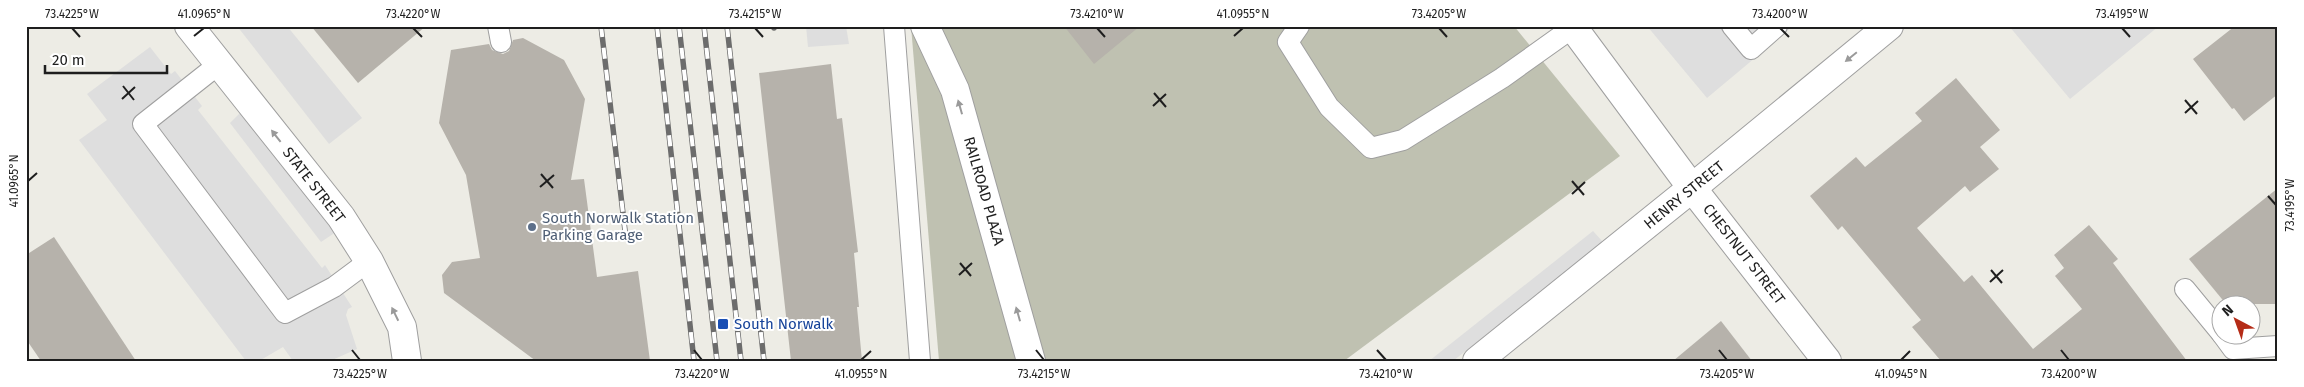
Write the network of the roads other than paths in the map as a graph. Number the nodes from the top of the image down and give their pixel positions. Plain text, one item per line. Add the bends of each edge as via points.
1 (189, 26) edge
2 (894, 26) edge
3 (925, 26) edge
4 (1299, 26) edge
5 (1732, 26) edge
6 (1777, 26) edge
7 (1889, 26) edge
8 (1574, 27) edge
9 (219, 64) junction
10 (1692, 188) junction
11 (369, 261) junction
12 (2185, 289) dead end
13 (2212, 322) edge
14 (2229, 344) edge
15 (2278, 346) edge
16 (407, 361) edge
17 (920, 361) edge
18 (1031, 361) edge
19 (1477, 361) edge
20 (1827, 361) edge

1 - 9 street, STATE STREET
2 - 17 lane
18 -> 3 street, RAILROAD PLAZA via 955,90
4 - 8 lane via 1288,42 1329,106 1370,148 1403,140 1502,78
5 - 6 lane via 1751,49
7 -> 10 street, HENRY STREET
8 - 10 street, CHESTNUT STREET
11 -> 9 street, STATE STREET via 341,218
9 - 11 lane via 143,124 285,313 334,287
10 - 19 street, HENRY STREET
10 - 20 street, CHESTNUT STREET
16 -> 11 street, STATE STREET via 402,327
12 - 13 lane
14 - 15 lane via 2233,349

